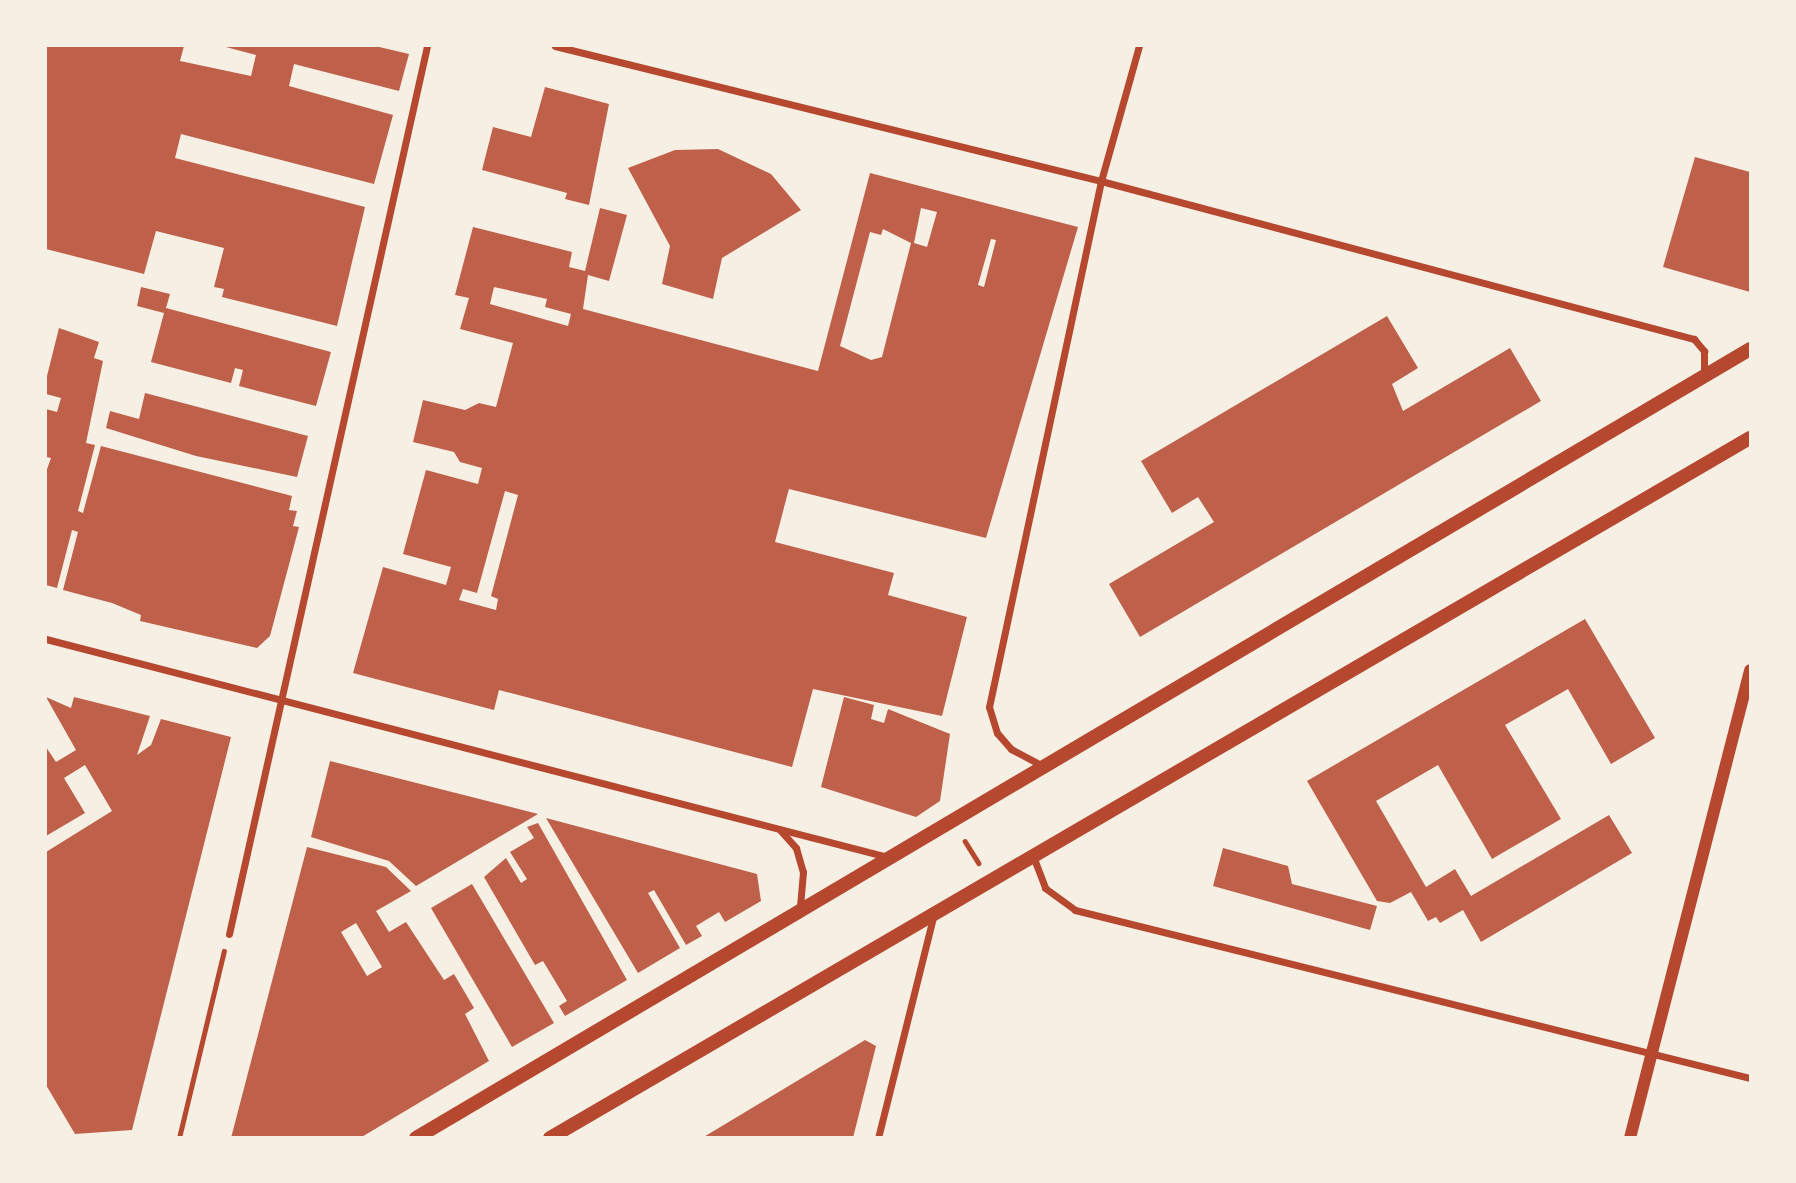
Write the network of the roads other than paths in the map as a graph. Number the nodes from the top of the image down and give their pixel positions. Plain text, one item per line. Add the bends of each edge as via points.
1 (427, 46) edge
2 (555, 46) edge
3 (1139, 46) edge
4 (1101, 181) junction
5 (1751, 349) edge
6 (1704, 377) junction
7 (1751, 438) edge
8 (46, 639) edge
9 (1751, 670) edge
10 (284, 704) junction
11 (1044, 766) junction
12 (780, 830) junction
13 (1033, 856) junction
14 (893, 858) junction
15 (800, 912) junction
16 (933, 916) junction
17 (229, 934) road end
18 (1652, 1052) junction
19 (1751, 1078) edge
20 (416, 1138) edge
21 (550, 1138) edge
22 (878, 1138) edge
23 (1630, 1138) edge

1 - 10 street
2 - 4 street
3 - 4 street
4 - 6 street via 1694,340 1704,351
4 - 11 street via 989,706 997,733 1011,749
5 - 6 main road
6 - 11 main road
7 - 13 main road
8 - 10 street
9 - 18 street
10 - 12 street
10 - 17 street
11 - 14 main road
12 - 14 street
12 - 15 street via 796,848 803,872
13 - 16 main road
13 - 18 street via 1045,888 1075,910
14 - 15 main road
15 - 20 main road
16 - 21 main road
16 - 22 street
18 - 19 street
18 - 23 street

